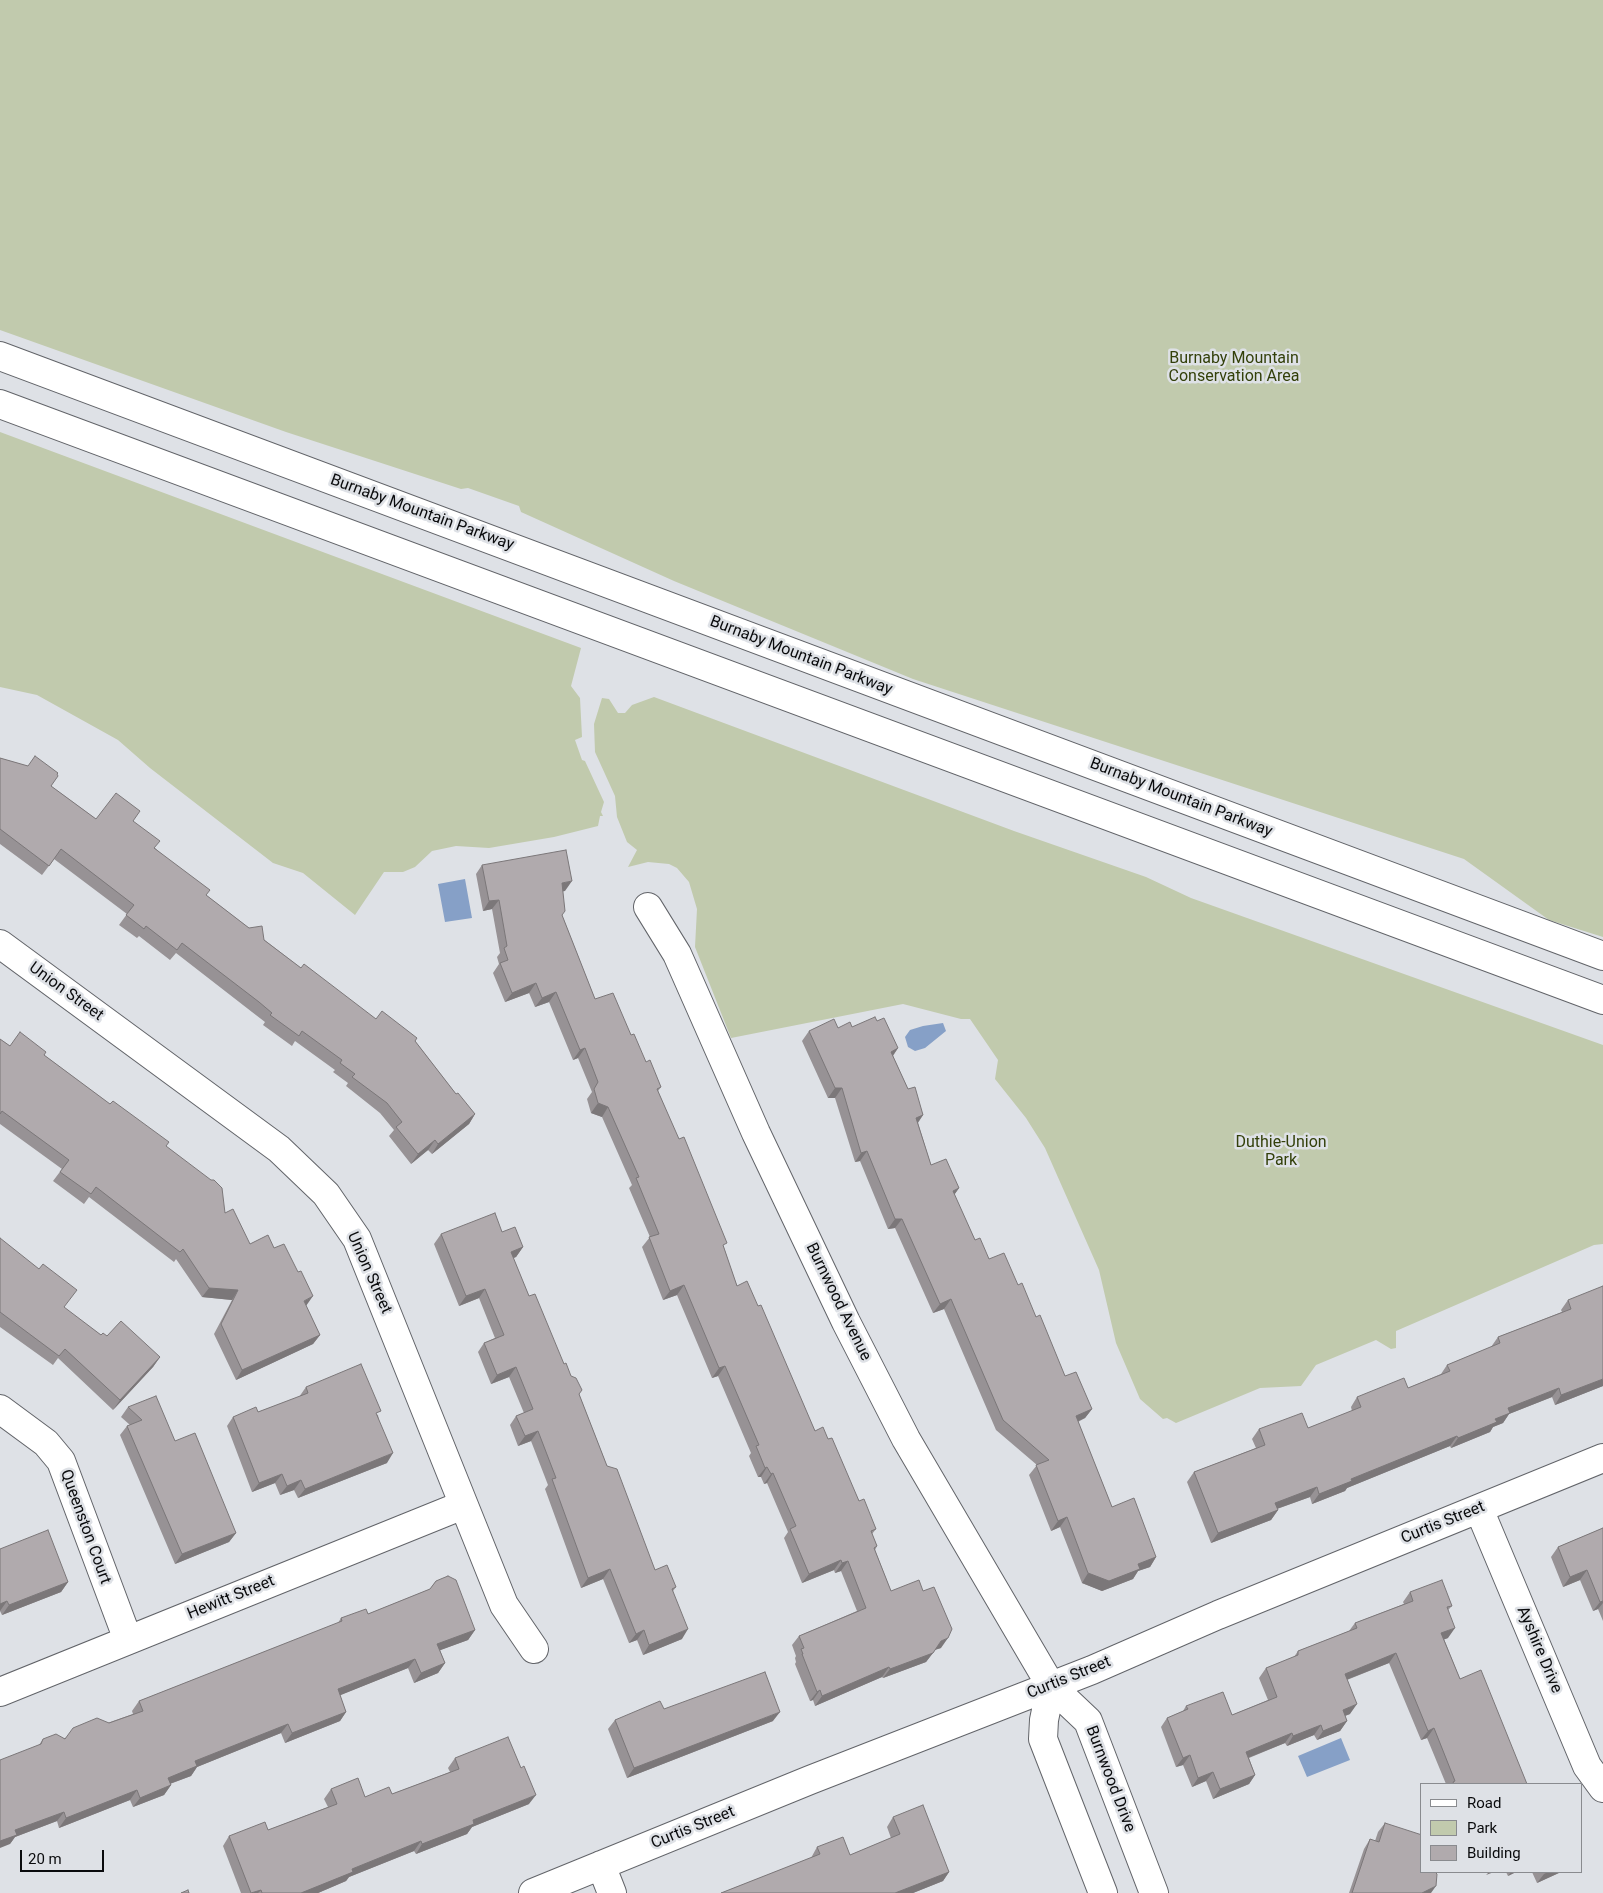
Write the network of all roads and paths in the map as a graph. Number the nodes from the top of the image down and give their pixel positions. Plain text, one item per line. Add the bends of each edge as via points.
1 (0, 356) edge
2 (0, 404) edge
3 (648, 907) dead end
4 (0, 944) edge
5 (1603, 956) edge
6 (1603, 1000) edge
7 (0, 1409) edge
8 (1603, 1458) edge
9 (463, 1505) junction
10 (1479, 1508) junction
11 (128, 1640) junction
12 (534, 1649) dead end
13 (1051, 1686) junction
14 (0, 1692) edge
15 (1603, 1788) edge
16 (601, 1865) junction
17 (533, 1893) edge
18 (612, 1893) edge
19 (1103, 1893) edge
20 (1154, 1893) edge

1 - 5 street, Burnaby Mountain Parkway
2 - 6 street
3 - 13 street, Burnwood Avenue via 677,954 756,1133 906,1439
4 - 9 street, Union Street via 279,1149 326,1194 357,1239
7 - 11 street, Queenston Court via 46,1443 61,1461
8 - 10 street, Curtis Street
9 - 11 street, Hewitt Street
9 - 12 street, Union Street via 504,1605
10 - 13 street, Curtis Street
10 - 15 street, Ayshire Drive via 1587,1766
11 - 14 street, Hewitt Street
13 - 16 street, Curtis Street
13 - 19 street via 1044,1739
13 - 20 street, Burnwood Drive via 1088,1720
16 - 17 street, Curtis Street
16 - 18 street

